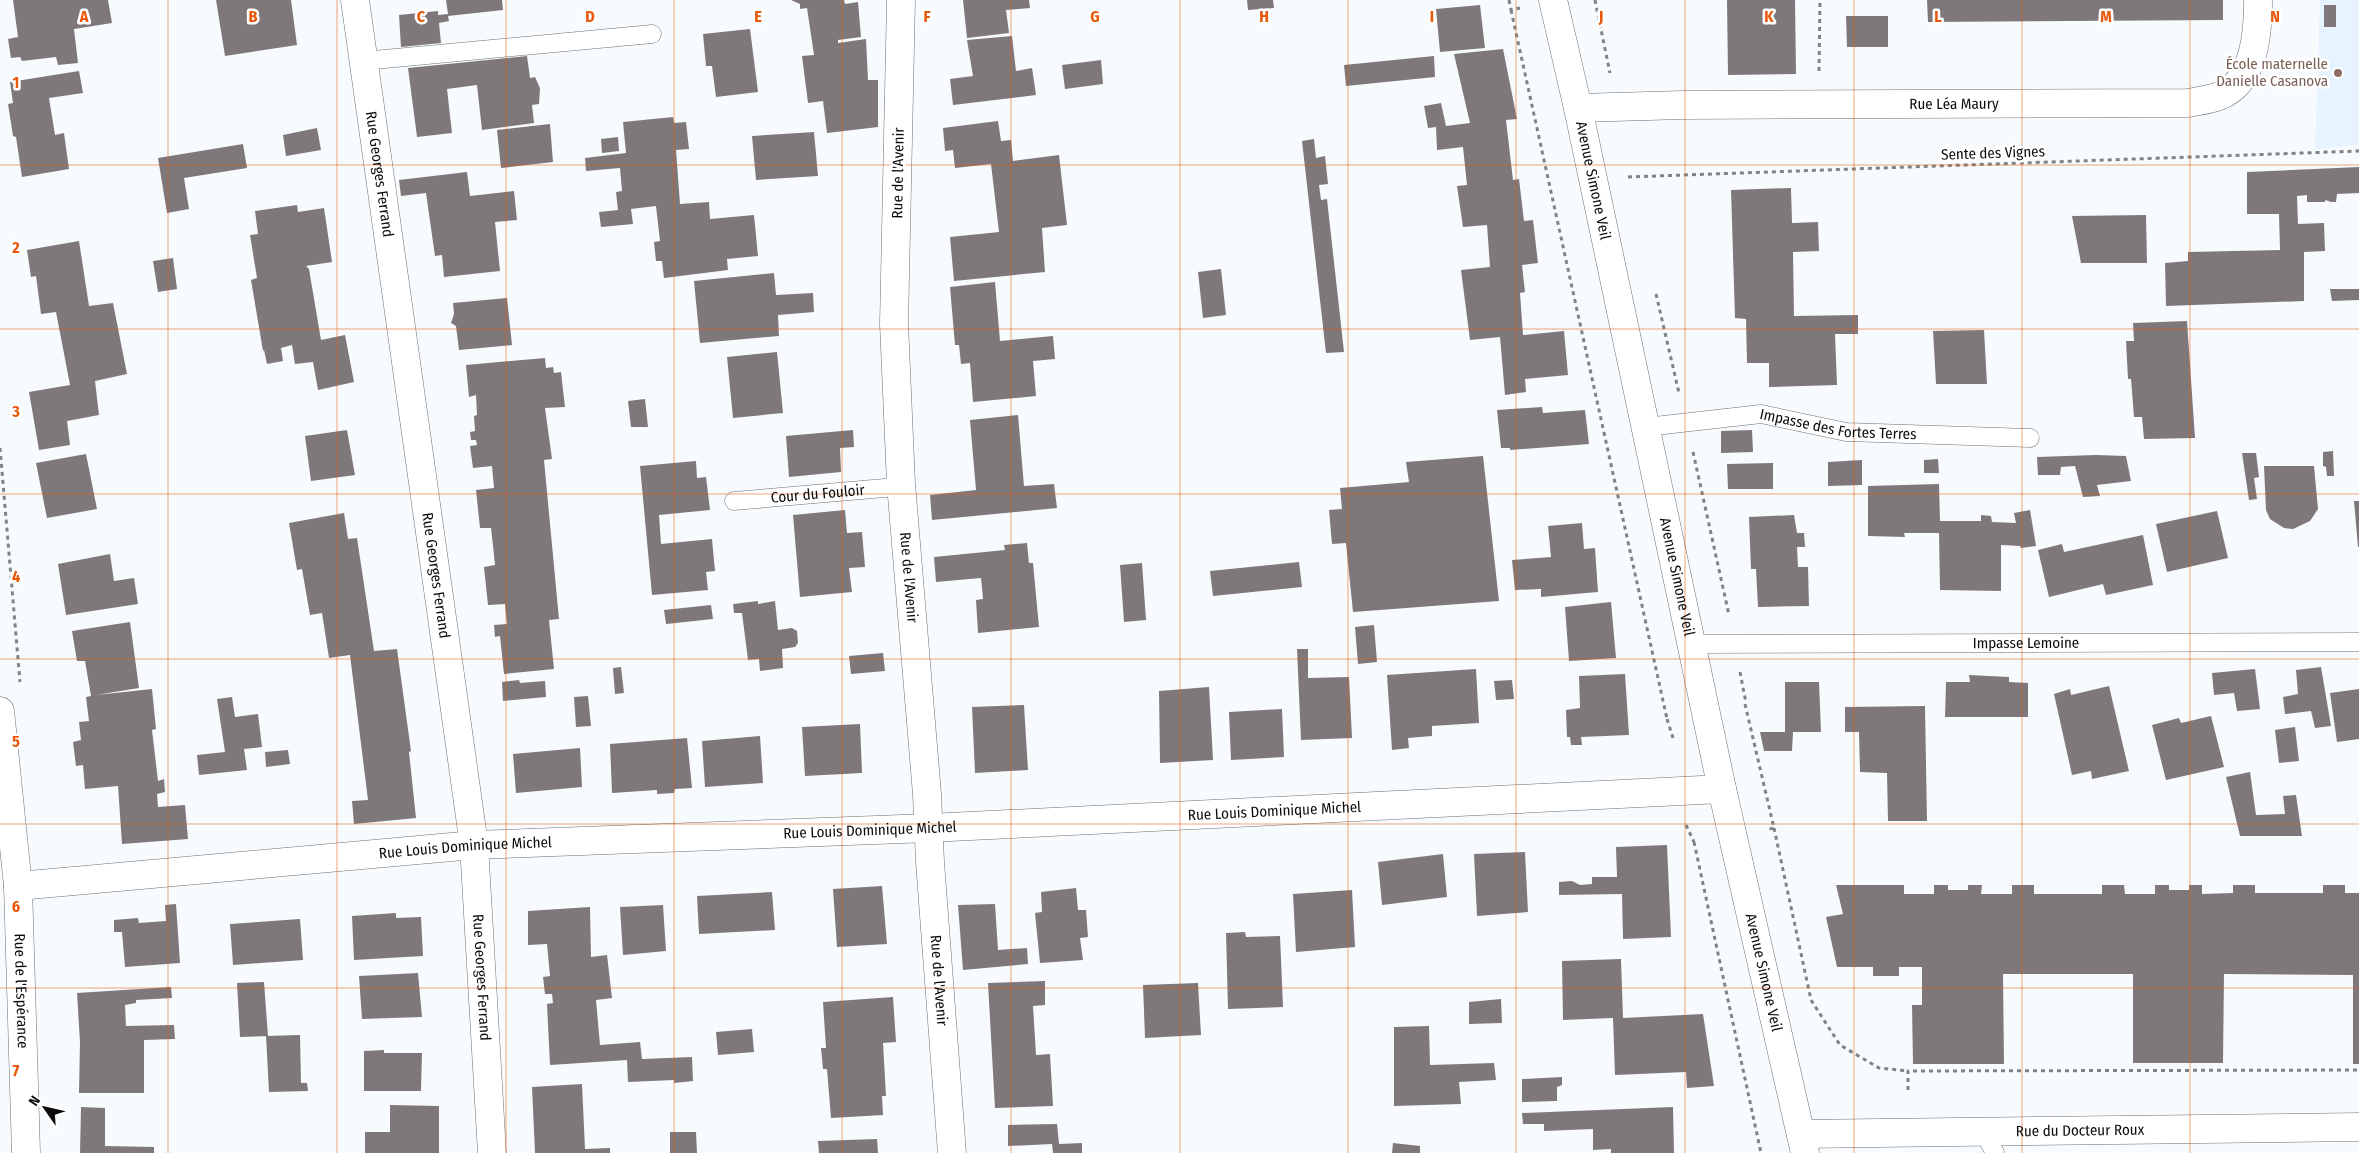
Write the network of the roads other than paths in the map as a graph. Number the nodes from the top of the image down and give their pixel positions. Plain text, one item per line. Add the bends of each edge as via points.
1 (355, 0) edge
2 (901, 0) edge
3 (1553, 0) edge
4 (2258, 0) edge
5 (652, 34) dead end
6 (363, 61) junction
7 (1578, 108) junction
8 (1646, 427) junction
9 (2030, 438) dead end
10 (901, 484) junction
11 (734, 501) dead end
12 (2359, 642) edge
13 (1692, 644) junction
14 (0, 711) edge
15 (1722, 789) junction
16 (929, 828) junction
17 (474, 845) junction
18 (18, 886) junction
19 (2359, 1127) edge
20 (1989, 1142) edge
21 (1803, 1143) edge
22 (26, 1153) edge
23 (492, 1153) edge
24 (952, 1153) edge

1 - 6 street, Rue Georges Ferrand
2 - 10 street, Rue de l'Avenir via 894,324
3 - 7 street, Avenue Simone Veil
4 - 7 street, Rue Léa Maury via 2254,55 2240,80 2220,96 2188,103
5 - 6 lane
6 - 17 street, Rue Georges Ferrand
7 - 8 street, Avenue Simone Veil
8 - 9 lane, Impasse des Fortes Terres via 1761,414 1846,432
8 - 13 street, Avenue Simone Veil
10 - 11 lane, Cour du Fouloir
10 - 16 street, Rue de l'Avenir
12 - 13 lane, Impasse Lemoine
13 - 15 street, Avenue Simone Veil
14 - 18 street, Rue de l'Espérance
15 - 16 street, Rue Louis Dominique Michel
15 - 21 street, Avenue Simone Veil
16 - 17 street, Rue Louis Dominique Michel
16 - 24 street, Rue de l'Avenir
17 - 18 street, Rue Louis Dominique Michel
17 - 23 street, Rue Georges Ferrand
18 - 22 street, Rue de l'Espérance
19 - 20 street, Rue du Docteur Roux
20 - 21 street, Rue du Docteur Roux

